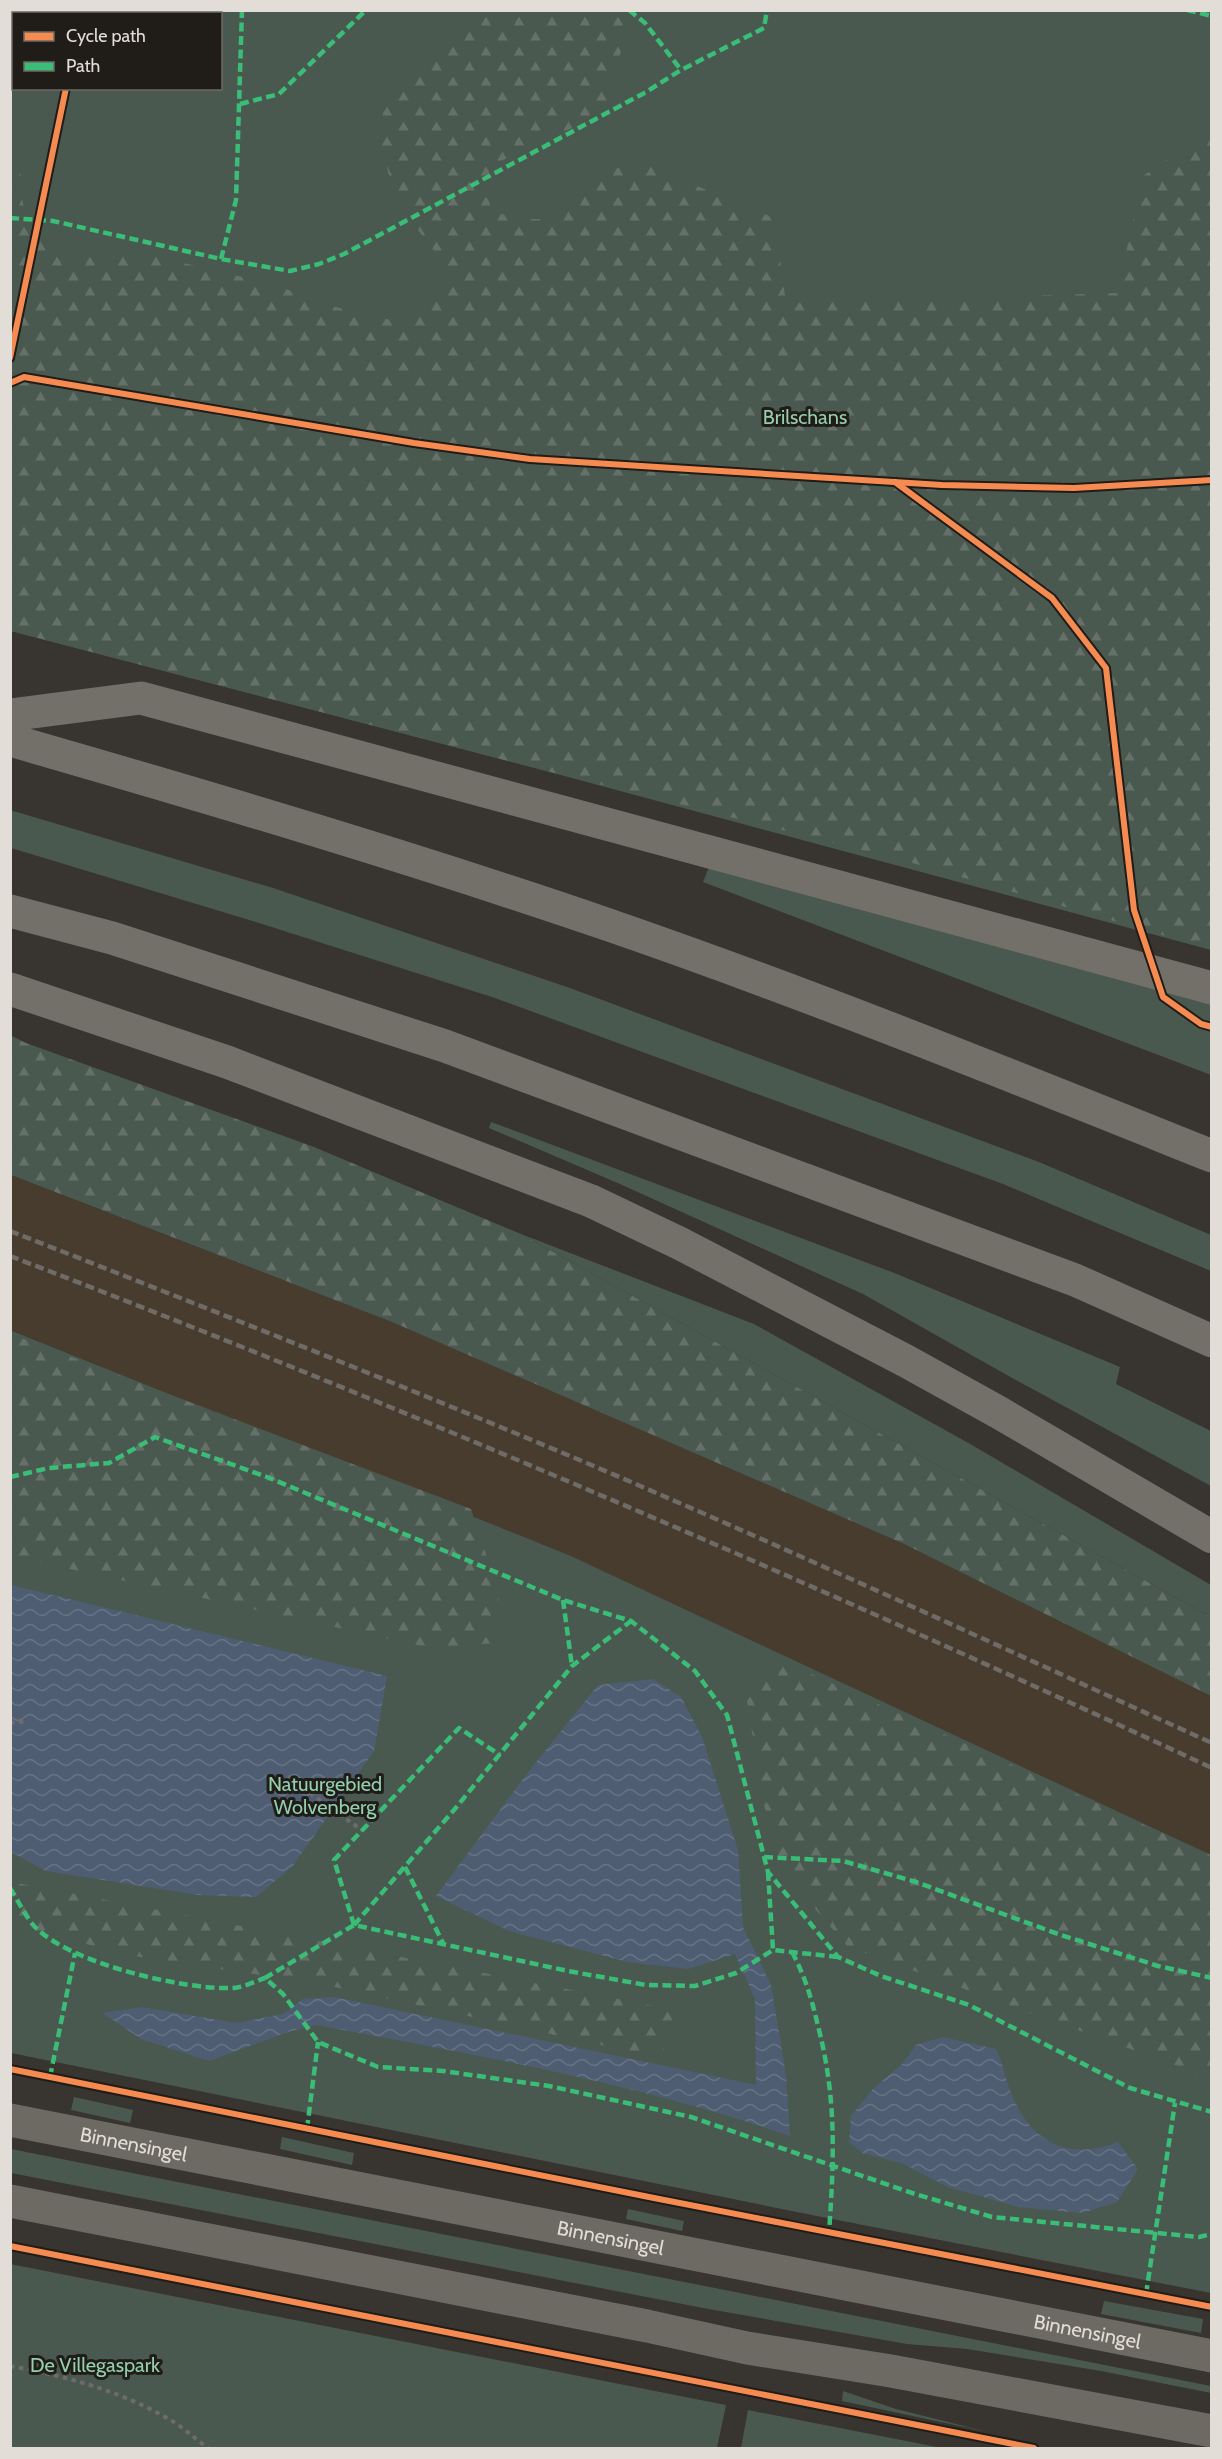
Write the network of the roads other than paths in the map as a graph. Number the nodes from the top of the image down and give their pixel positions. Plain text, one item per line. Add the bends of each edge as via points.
1 (10, 716) edge
2 (10, 740) edge
3 (10, 911) edge
4 (1212, 988) edge
5 (10, 989) edge
6 (1212, 1156) edge
7 (1212, 1341) edge
8 (1212, 1537) edge
9 (10, 2120) edge
10 (10, 2200) edge
11 (1212, 2356) edge
12 (1212, 2431) edge

1 - 4 highway via 141,698
2 - 6 highway via 239,806 611,926 918,1038
3 - 7 highway via 112,938 445,1046 1075,1280
5 - 8 highway via 249,1070 591,1201 679,1242 906,1361
9 - 11 main road, Binnensingel
10 - 12 main road via 747,2348

